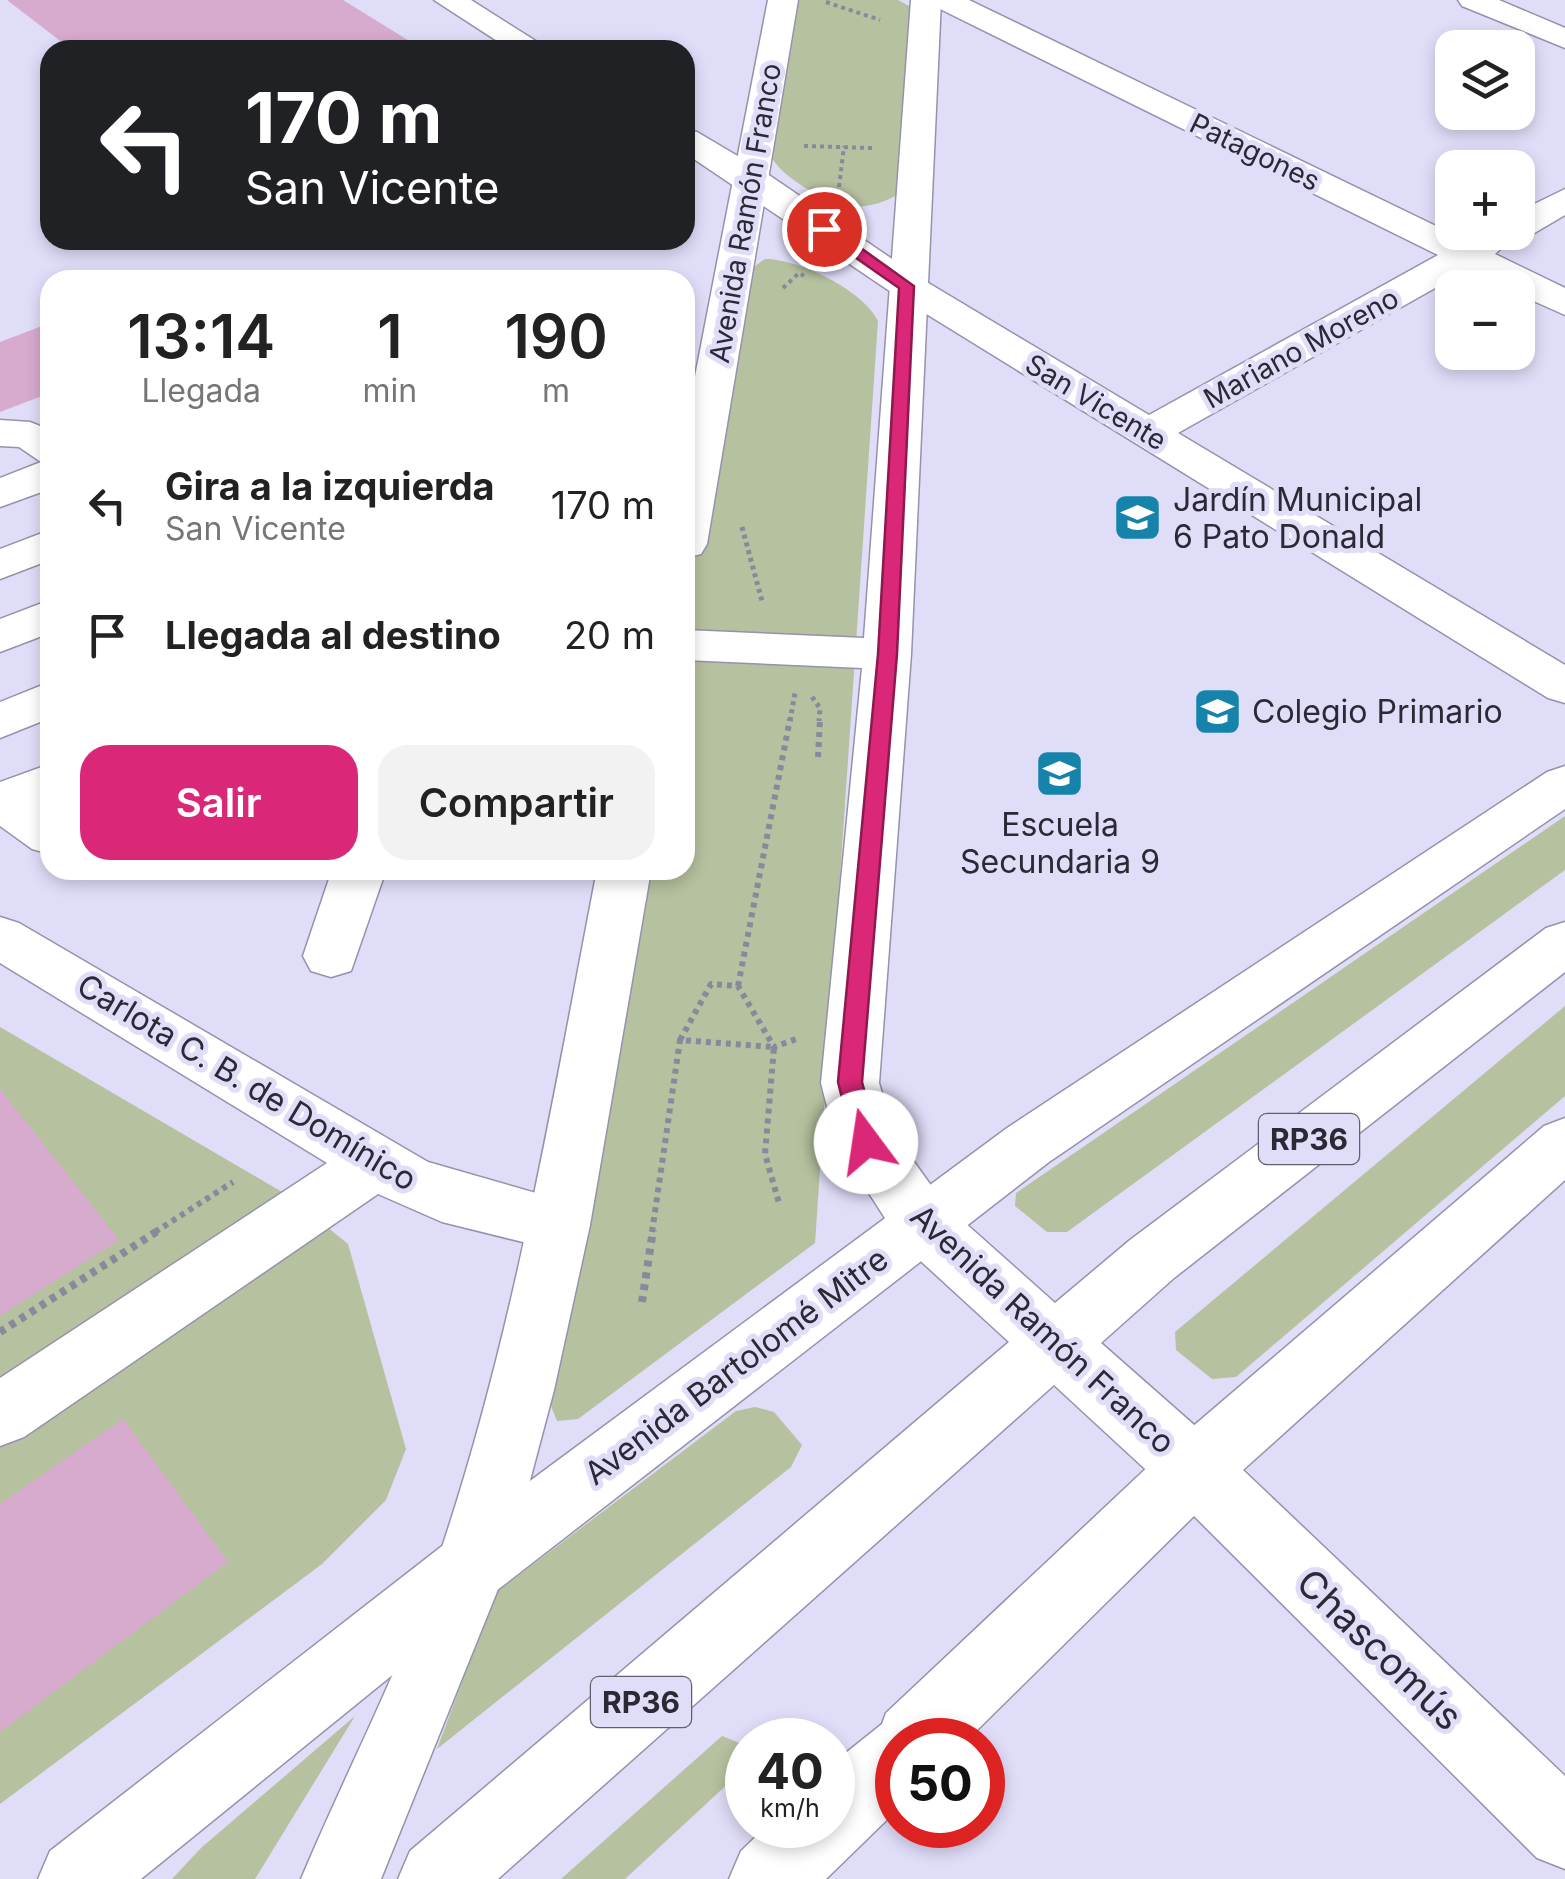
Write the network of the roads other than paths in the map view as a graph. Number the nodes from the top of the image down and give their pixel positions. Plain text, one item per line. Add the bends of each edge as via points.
1 (449, 0) edge
2 (783, 0) edge
3 (926, 0) edge
4 (945, 0) edge
5 (1473, 0) edge
6 (1565, 38) edge
7 (517, 40) edge
8 (695, 146) edge
9 (751, 178) junction
10 (1565, 200) edge
11 (1535, 217) edge
12 (1476, 250) edge
13 (1467, 255) junction
14 (906, 286) junction
15 (1565, 304) edge
16 (0, 433) edge
17 (1147, 433) junction
18 (40, 444) edge
19 (40, 477) edge
20 (695, 489) edge
21 (0, 494) edge
22 (40, 548) edge
23 (0, 566) edge
24 (40, 619) edge
25 (0, 637) edge
26 (695, 647) edge
27 (888, 654) junction
28 (1565, 687) edge
29 (40, 703) edge
30 (0, 722) edge
31 (1565, 784) edge
32 (40, 785) edge
33 (2, 801) edge
34 (40, 829) edge
35 (356, 880) edge
36 (622, 880) edge
37 (0, 936) edge
38 (1565, 942) edge
39 (331, 956) dead end
40 (1565, 1143) edge
41 (377, 1162) junction
42 (923, 1224) junction
43 (559, 1225) junction
44 (1056, 1340) junction
45 (0, 1414) edge
46 (1194, 1469) junction
47 (471, 1567) junction
48 (936, 1718) edge
49 (875, 1777) edge
50 (855, 1796) edge
51 (1565, 1830) edge
52 (801, 1848) edge
53 (78, 1879) edge
54 (341, 1879) edge
55 (438, 1879) edge
56 (769, 1879) edge

1 - 7 street
2 - 9 street, Avenida Ramón Franco
3 - 14 street, Avenida Ramón Franco
4 - 13 street, Patagones
5 - 6 street
8 - 9 street, San Vicente
9 - 14 street, San Vicente
9 - 20 street, Avenida Ramón Franco
10 - 11 street
12 - 13 street, Mariano Moreno
13 - 15 street, Patagones
13 - 17 street, Mariano Moreno
14 - 17 street, San Vicente
14 - 27 street, Avenida Ramón Franco
16 - 18 street via 30,435
17 - 28 street, San Vicente
19 - 21 street
22 - 23 street
24 - 25 street
26 - 27 street via 787,669
27 - 42 street, Avenida Ramón Franco via 850,1082 866,1142
29 - 30 street
31 - 42 street, Avenida Bartolomé Mitre via 1148,1060
32 - 33 street
33 - 34 street
35 - 39 street
36 - 43 street
37 - 41 street, Carlota C. B. de Domínico
38 - 44 street, RP36
40 - 46 street
41 - 43 street, Carlota C. B. de Domínico via 442,1196
41 - 45 street
42 - 44 street, Avenida Ramón Franco
42 - 47 street, Avenida Bartolomé Mitre
43 - 47 street
44 - 46 street, Avenida Ramón Franco
44 - 55 street, RP36
46 - 48 street
46 - 51 street, Chascomús
47 - 53 street, Avenida Bartolomé Mitre
47 - 54 street
49 - 50 street
52 - 56 street

